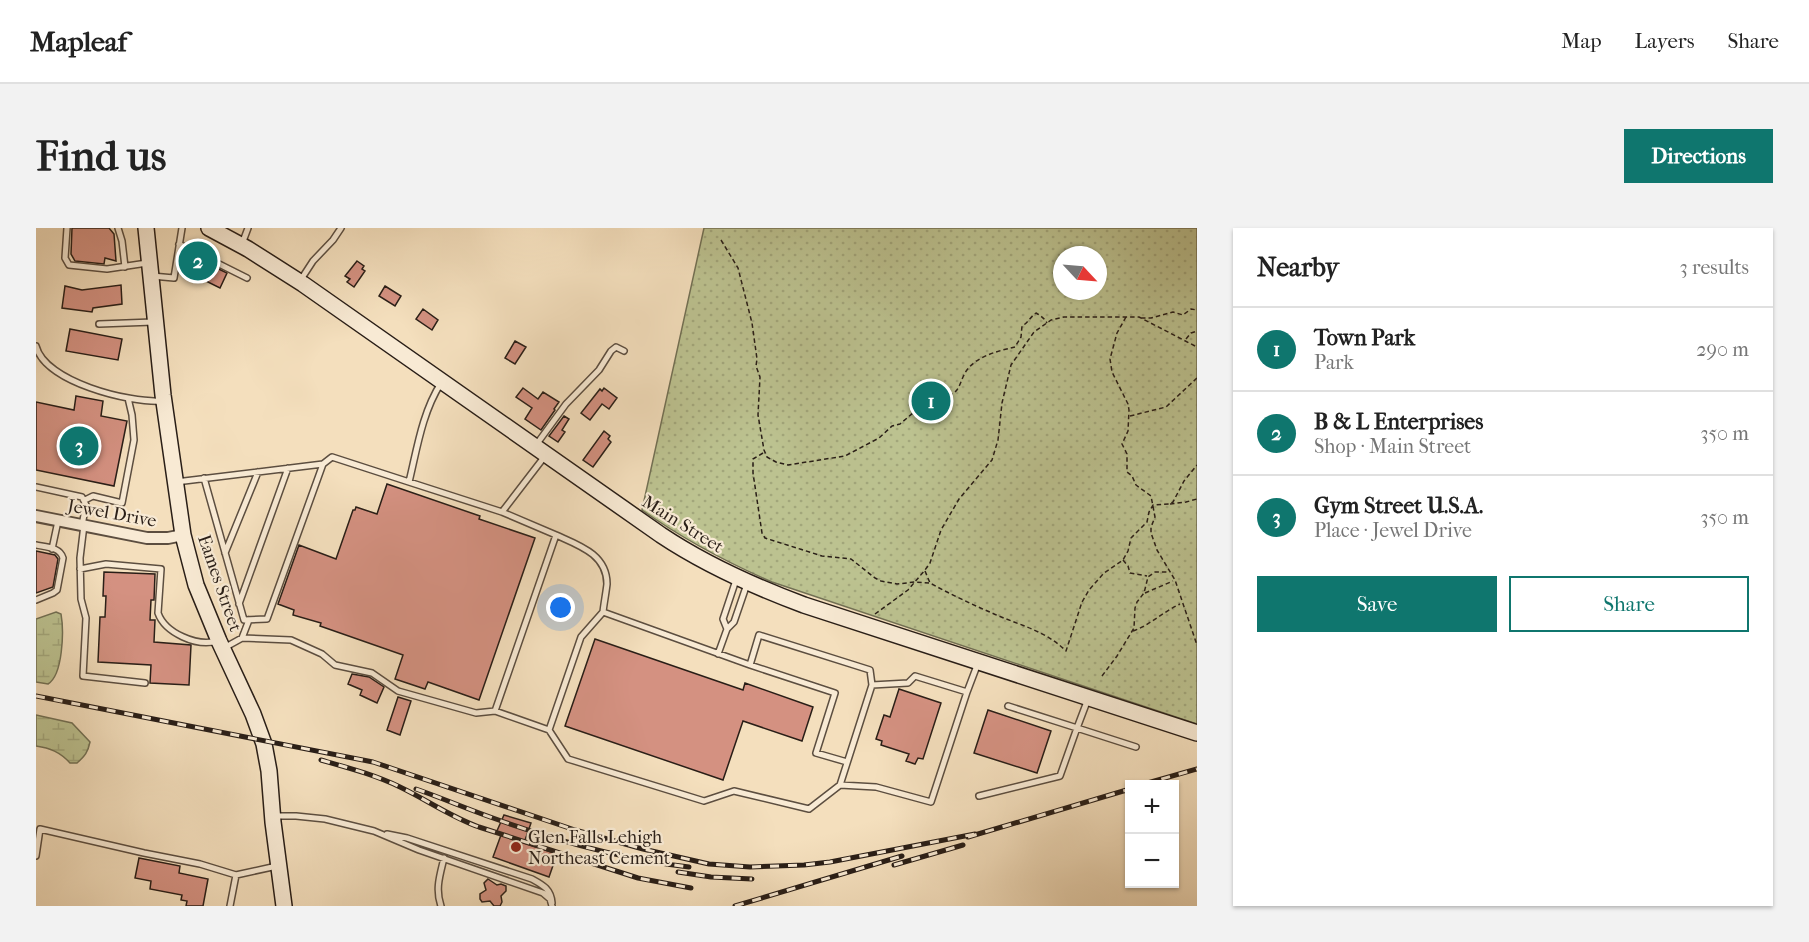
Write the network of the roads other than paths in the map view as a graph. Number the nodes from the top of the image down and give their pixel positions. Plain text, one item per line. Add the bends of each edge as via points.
1 (67, 228) edge
2 (118, 228) edge
3 (146, 228) edge
4 (182, 228) edge
5 (209, 228) edge
6 (248, 228) edge
7 (341, 228) edge
8 (180, 244) junction
9 (241, 245) junction
10 (126, 267) junction
11 (151, 269) junction
12 (247, 278) dead end
13 (299, 281) junction
14 (155, 322) junction
15 (99, 324) dead end
16 (36, 346) edge
17 (624, 351) dead end
18 (442, 381) junction
19 (128, 398) junction
20 (164, 401) junction
21 (541, 451) junction
22 (323, 464) junction
23 (288, 468) junction
24 (258, 472) junction
25 (204, 478) junction
26 (175, 482) junction
27 (409, 483) junction
28 (36, 487) edge
29 (84, 500) junction
30 (502, 512) junction
31 (36, 516) edge
32 (58, 520) junction
33 (83, 525) junction
34 (183, 535) junction
35 (556, 535) junction
36 (36, 545) edge
37 (52, 549) junction
38 (225, 553) junction
39 (80, 569) junction
40 (742, 580) junction
41 (36, 600) edge
42 (239, 604) junction
43 (603, 612) junction
44 (249, 620) junction
45 (728, 629) junction
46 (242, 638) junction
47 (221, 645) junction
48 (718, 654) junction
49 (978, 662) junction
50 (750, 665) junction
51 (145, 683) dead end
52 (872, 685) junction
53 (967, 692) junction
54 (1088, 698) junction
55 (1008, 706) dead end
56 (495, 711) junction
57 (1077, 728) junction
58 (549, 730) junction
59 (1197, 733) edge
60 (1136, 747) dead end
61 (847, 762) junction
62 (840, 785) junction
63 (979, 796) dead end
64 (273, 816) junction
65 (374, 831) junction
66 (36, 856) edge
67 (444, 858) junction
68 (278, 865) junction
69 (236, 875) junction
70 (230, 906) edge
71 (284, 906) edge
72 (441, 906) edge
73 (552, 906) edge

1 - 10 lane via 65,258 69,266
2 - 10 lane
3 - 11 main road, Eames Street
4 - 8 lane
5 - 9 main road, Main Street
6 - 9 lane
7 - 13 lane
8 - 11 lane via 174,278
8 - 12 lane
9 - 13 main road, Main Street
10 - 11 lane
11 - 14 main road, Eames Street
13 - 18 main road, Main Street
14 - 15 lane
14 - 20 main road, Eames Street
16 - 19 lane via 44,362 63,376
17 - 21 lane via 616,347 611,351 599,370 566,404
18 - 21 main road, Main Street
18 - 27 lane via 424,420
19 - 20 lane
19 - 29 lane via 134,440 122,503 93,496
20 - 26 main road, Eames Street
21 - 30 lane
21 - 40 main road, Main Street via 660,535
22 - 23 lane
22 - 27 lane via 332,457
22 - 44 lane via 267,619
23 - 24 lane
23 - 42 lane
24 - 25 lane
24 - 38 lane
25 - 26 lane
25 - 38 lane
26 - 34 main road, Eames Street
27 - 30 lane
28 - 29 lane via 78,495
29 - 33 lane
30 - 35 lane
31 - 32 street, Jewel Drive
32 - 33 street, Jewel Drive
32 - 37 lane
33 - 34 street, Jewel Drive via 147,538
33 - 39 lane
34 - 47 main road, Eames Street via 196,585
35 - 43 lane via 590,550 603,566 607,582
35 - 56 lane
36 - 37 lane
37 - 41 lane via 63,556 58,588
38 - 42 lane
39 - 47 lane via 106,564 161,569 161,620 194,641
39 - 51 lane via 86,618 83,676
40 - 45 lane via 734,622
40 - 45 lane via 723,619
40 - 49 main road, Main Street via 804,605
42 - 44 lane via 244,620
43 - 48 lane
43 - 58 lane via 581,637
44 - 46 lane
45 - 48 lane
46 - 47 lane
46 - 56 lane via 291,640 322,654 335,665 372,674 398,690 476,713
47 - 64 main road, Eames Street via 261,735 268,761
48 - 50 lane
49 - 53 lane
49 - 54 main road, Main Street
50 - 52 lane via 759,635 870,670
50 - 61 lane via 835,693 816,753
52 - 53 lane via 908,683 915,676
52 - 61 lane
53 - 62 lane via 931,802 876,787
54 - 57 lane
54 - 59 main road, Main Street
55 - 57 lane
56 - 58 lane
57 - 60 lane
57 - 63 lane via 1060,776
58 - 62 lane via 568,759 704,801 734,791 810,808
61 - 62 lane
64 - 65 lane via 318,818
64 - 68 main road, Eames Street
65 - 67 lane
65 - 73 lane via 532,879 550,891
66 - 69 lane via 40,829
67 - 72 lane via 438,880
67 - 73 lane via 543,893
68 - 69 lane
68 - 71 main road, Eames Street
69 - 70 lane

